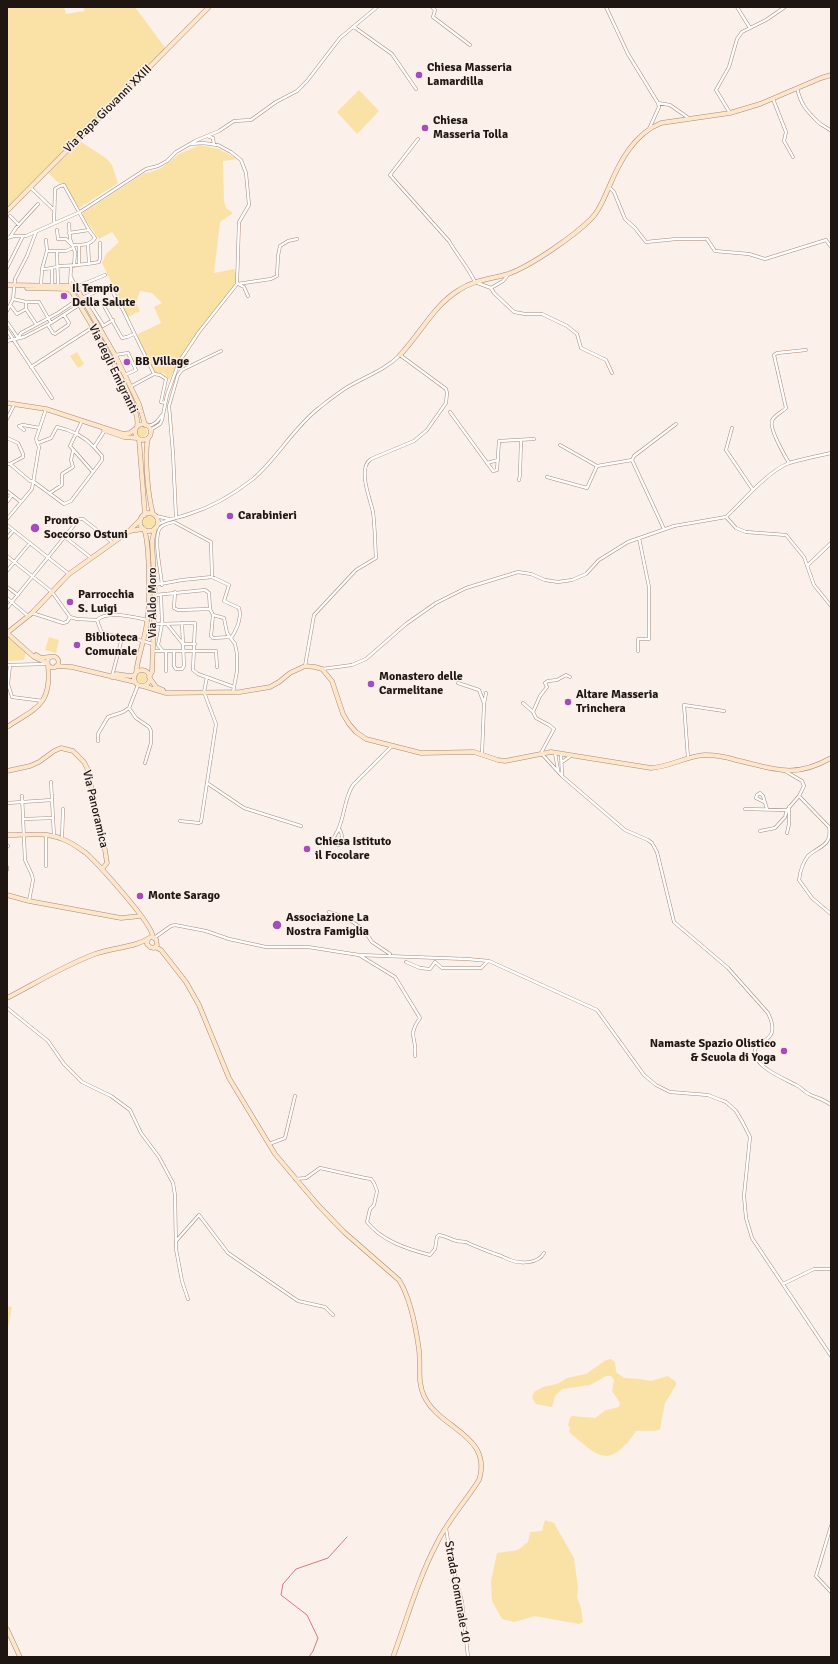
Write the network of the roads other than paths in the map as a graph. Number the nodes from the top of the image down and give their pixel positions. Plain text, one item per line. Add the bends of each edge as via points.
1 (209, 7) edge
2 (377, 7) edge
3 (432, 7) edge
4 (606, 7) edge
5 (737, 7) edge
6 (785, 7) edge
7 (354, 27) junction
8 (750, 28) junction
9 (470, 45) dead end
10 (831, 75) edge
11 (797, 88) junction
12 (416, 89) dead end
13 (773, 98) junction
14 (658, 103) junction
15 (730, 113) junction
16 (690, 119) junction
17 (648, 130) junction
18 (831, 131) edge
19 (207, 136) junction
20 (201, 138) junction
21 (418, 139) dead end
22 (202, 142) junction
23 (189, 144) junction
24 (214, 145) junction
25 (793, 157) dead end
26 (609, 187) junction
27 (31, 188) junction
28 (38, 204) dead end
29 (53, 209) junction
30 (7, 211) edge
31 (80, 212) junction
32 (10, 216) dead end
33 (54, 223) junction
34 (69, 224) dead end
35 (18, 225) junction
36 (57, 230) dead end
37 (89, 230) junction
38 (36, 232) junction
39 (69, 233) junction
40 (23, 236) junction
41 (8, 239) edge
42 (297, 239) dead end
43 (46, 240) dead end
44 (100, 243) dead end
45 (88, 244) junction
46 (79, 245) junction
47 (72, 247) junction
48 (831, 247) edge
49 (47, 251) junction
50 (58, 252) junction
51 (89, 264) junction
52 (79, 265) junction
53 (73, 266) junction
54 (58, 267) junction
55 (7, 268) edge
56 (42, 269) junction
57 (52, 269) junction
58 (509, 274) junction
59 (105, 275) dead end
60 (475, 282) junction
61 (237, 284) junction
62 (41, 285) junction
63 (52, 285) junction
64 (58, 285) junction
65 (7, 286) edge
66 (14, 286) junction
67 (73, 288) junction
68 (491, 288) junction
69 (248, 296) dead end
70 (13, 299) junction
71 (81, 300) junction
72 (26, 302) junction
73 (11, 306) junction
74 (91, 306) junction
75 (26, 309) junction
76 (7, 311) edge
77 (64, 315) junction
78 (48, 318) junction
79 (113, 320) junction
80 (7, 322) edge
81 (36, 324) junction
82 (50, 324) junction
83 (93, 326) junction
84 (102, 326) junction
85 (7, 330) edge
86 (134, 334) junction
87 (18, 338) junction
88 (13, 340) junction
89 (7, 341) edge
90 (806, 350) dead end
91 (221, 351) dead end
92 (115, 355) junction
93 (400, 355) junction
94 (31, 367) junction
95 (612, 372) dead end
96 (154, 374) junction
97 (125, 375) junction
98 (130, 387) junction
99 (52, 398) dead end
100 (7, 403) edge
101 (165, 404) junction
102 (14, 405) junction
103 (46, 408) junction
104 (450, 412) dead end
105 (163, 413) junction
106 (7, 419) edge
107 (83, 422) junction
108 (676, 424) dead end
109 (146, 425) junction
110 (40, 428) junction
111 (136, 428) junction
112 (732, 428) dead end
113 (105, 429) junction
114 (24, 430) dead end
115 (76, 433) junction
116 (149, 437) junction
117 (7, 438) edge
118 (138, 439) junction
119 (534, 439) dead end
120 (521, 440) junction
121 (38, 443) junction
122 (560, 445) dead end
123 (94, 447) junction
124 (73, 451) junction
125 (831, 453) edge
126 (498, 460) junction
127 (632, 460) junction
128 (487, 463) junction
129 (8, 464) edge
130 (789, 464) junction
131 (597, 466) junction
132 (93, 472) junction
133 (547, 477) dead end
134 (519, 480) dead end
135 (34, 482) junction
136 (753, 490) junction
137 (7, 491) edge
138 (50, 493) junction
139 (12, 495) junction
140 (7, 502) edge
141 (21, 502) junction
142 (145, 514) junction
143 (154, 515) junction
144 (176, 517) junction
145 (726, 517) junction
146 (141, 519) junction
147 (170, 519) junction
148 (7, 520) edge
149 (7, 525) edge
150 (156, 526) junction
151 (144, 529) junction
152 (664, 529) junction
153 (13, 531) junction
154 (128, 532) junction
155 (65, 536) junction
156 (7, 538) edge
157 (639, 538) junction
158 (112, 542) junction
159 (30, 543) junction
160 (831, 543) edge
161 (153, 552) junction
162 (158, 552) junction
163 (7, 556) edge
164 (48, 557) junction
165 (90, 557) junction
166 (15, 562) junction
167 (807, 566) junction
168 (7, 571) edge
169 (69, 574) junction
170 (33, 576) junction
171 (212, 577) junction
172 (155, 585) junction
173 (162, 585) junction
174 (7, 587) edge
175 (52, 592) junction
176 (175, 592) junction
177 (18, 595) junction
178 (155, 595) junction
179 (161, 595) junction
180 (7, 598) edge
181 (12, 602) junction
182 (831, 606) edge
183 (7, 608) edge
184 (210, 609) junction
185 (32, 613) junction
186 (213, 615) junction
187 (28, 616) junction
188 (70, 617) junction
189 (97, 620) junction
190 (148, 621) junction
191 (182, 623) junction
192 (154, 624) junction
193 (162, 624) junction
194 (166, 624) junction
195 (7, 633) edge
196 (231, 637) junction
197 (122, 638) junction
198 (143, 641) junction
199 (153, 644) junction
200 (182, 644) junction
201 (195, 644) junction
202 (152, 651) junction
203 (164, 651) junction
204 (174, 651) junction
205 (183, 651) junction
206 (194, 651) junction
207 (638, 651) dead end
208 (32, 654) junction
209 (49, 657) junction
210 (58, 659) junction
211 (47, 664) junction
212 (8, 665) edge
213 (56, 666) junction
214 (305, 666) junction
215 (72, 667) junction
216 (216, 667) dead end
217 (322, 669) junction
218 (166, 671) dead end
219 (135, 674) junction
220 (112, 677) junction
221 (149, 677) junction
222 (207, 677) junction
223 (570, 677) dead end
224 (48, 681) junction
225 (458, 683) dead end
226 (7, 684) edge
227 (136, 684) junction
228 (143, 686) junction
229 (234, 687) junction
230 (204, 692) junction
231 (233, 692) junction
232 (172, 693) junction
233 (486, 693) dead end
234 (44, 701) junction
235 (523, 703) dead end
236 (484, 704) junction
237 (129, 708) junction
238 (724, 711) dead end
239 (533, 712) junction
240 (7, 727) edge
241 (98, 741) dead end
242 (394, 745) junction
243 (555, 753) junction
244 (561, 753) junction
245 (482, 754) junction
246 (541, 754) junction
247 (572, 755) junction
248 (688, 758) junction
249 (831, 758) edge
250 (562, 762) junction
251 (145, 763) dead end
252 (558, 770) junction
253 (7, 771) edge
254 (785, 771) junction
255 (562, 776) junction
256 (51, 782) dead end
257 (206, 782) junction
258 (22, 796) dead end
259 (799, 796) junction
260 (52, 800) junction
261 (22, 802) junction
262 (764, 802) dead end
263 (7, 803) edge
264 (789, 807) junction
265 (63, 809) dead end
266 (745, 809) dead end
267 (767, 809) junction
268 (787, 810) junction
269 (53, 818) junction
270 (23, 819) junction
271 (180, 822) dead end
272 (301, 826) dead end
273 (338, 830) junction
274 (760, 832) dead end
275 (787, 833) dead end
276 (7, 835) edge
277 (24, 835) junction
278 (46, 835) junction
279 (54, 837) junction
280 (62, 839) junction
281 (7, 866) edge
282 (46, 866) dead end
283 (102, 869) junction
284 (7, 870) edge
285 (7, 895) edge
286 (29, 901) junction
287 (329, 912) dead end
288 (831, 914) edge
289 (141, 916) junction
290 (151, 938) junction
291 (158, 942) junction
292 (135, 945) junction
293 (148, 946) junction
294 (155, 947) junction
295 (359, 954) junction
296 (391, 955) junction
297 (168, 958) junction
298 (489, 961) junction
299 (406, 962) dead end
300 (7, 998) edge
301 (7, 1008) edge
302 (415, 1056) dead end
303 (295, 1096) dead end
304 (831, 1105) edge
305 (268, 1144) junction
306 (295, 1179) junction
307 (176, 1242) junction
308 (544, 1253) dead end
309 (831, 1270) edge
310 (782, 1284) junction
311 (188, 1299) dead end
312 (333, 1315) dead end
313 (831, 1356) edge
314 (831, 1526) edge
315 (445, 1527) junction
316 (831, 1592) edge
317 (7, 1629) edge
318 (20, 1657) edge
319 (393, 1657) edge
320 (468, 1657) edge

1 - 27 main road, Via Papa Giovanni XXIII
2 - 7 street
3 - 9 street via 435,10 433,17
4 - 14 street via 628,54
5 - 8 street
6 - 8 street
7 - 12 street via 392,54
7 - 19 street via 340,38 297,91 250,120 234,121
8 - 15 street via 742,32 737,39 730,67 716,90
10 - 11 main road
11 - 13 main road
11 - 18 street via 803,108
13 - 15 main road
13 - 25 street via 786,132 784,141
14 - 16 street via 670,105
14 - 17 street via 659,107
15 - 16 main road
16 - 17 main road via 661,122
17 - 26 main road via 632,144
19 - 20 street
19 - 24 street via 213,138
20 - 22 street
20 - 23 street
21 - 60 street via 390,175 449,241 467,265
22 - 23 street
22 - 24 street
23 - 31 street via 167,161 146,169
24 - 61 street via 231,152 241,160 246,173 249,205 239,222
26 - 48 street via 614,192 625,219 646,242 707,239 715,251 749,254 765,259 826,240
26 - 58 main road via 601,206 585,225 563,242
27 - 29 street
27 - 30 main road, Via Papa Giovanni XXIII
28 - 35 street
29 - 31 street via 55,189 64,185
29 - 33 street
31 - 33 street
31 - 37 street
32 - 35 street
33 - 38 street
34 - 39 street
35 - 41 street
36 - 47 street via 58,239 66,239
37 - 39 street
37 - 45 street via 95,238
38 - 40 street
38 - 66 street
39 - 47 street
40 - 41 street
40 - 55 street
42 - 61 street via 280,246 278,276
43 - 49 street
44 - 51 street via 100,260
45 - 46 street
45 - 51 street
46 - 47 street
46 - 52 street
47 - 50 street
47 - 53 street via 75,252
49 - 50 street
49 - 56 street
50 - 54 street
51 - 52 street
52 - 53 street
53 - 54 street
53 - 67 street
54 - 57 street
54 - 64 street
56 - 57 street
56 - 62 street
57 - 63 street
58 - 60 main road
58 - 68 street
59 - 67 street
60 - 68 street
60 - 93 main road via 460,289 442,304
61 - 69 street via 244,287
61 - 101 street via 179,362
62 - 63 main road
62 - 66 main road
63 - 64 main road
64 - 67 main road
65 - 66 main road
66 - 67 main road
66 - 70 street
67 - 71 main road, Via degli Emigranti
68 - 95 street via 514,312 542,314 567,326 577,334 582,348 606,360
70 - 72 street
70 - 73 street
71 - 74 street
71 - 77 street
71 - 78 street
71 - 83 main road, Via degli Emigranti
71 - 84 main road, Via degli Emigranti
71 - 86 street via 105,288 112,291
72 - 75 street
72 - 78 street via 39,302
73 - 75 street via 17,314
73 - 76 street
74 - 79 street via 102,303
74 - 84 street
75 - 81 street
77 - 82 street
77 - 82 street via 69,323 55,334
78 - 81 street
78 - 82 street
79 - 84 street
79 - 86 street via 122,338
80 - 87 street
81 - 87 street via 21,333
82 - 87 street
83 - 94 street
83 - 111 main road, Via degli Emigranti via 132,402 138,418
84 - 92 main road, Via degli Emigranti
85 - 88 street
86 - 96 street
87 - 88 street
88 - 89 street
88 - 94 street
90 - 130 street via 774,355 786,408 773,419 772,425
91 - 144 street via 182,370 178,375 169,406
92 - 97 main road, Via degli Emigranti
92 - 97 street, Via degli Emigranti via 128,353 136,370
93 - 144 street via 384,369 350,386 318,409 301,424 260,472 226,498
93 - 214 street via 446,389 447,399 427,430 417,439 371,459 366,464 365,482 373,511 376,558 356,570 314,615
94 - 99 street
96 - 98 street
96 - 101 street via 160,374 166,379 161,402
97 - 98 main road, Via degli Emigranti
98 - 109 main road, Via degli Emigranti
100 - 102 main road
101 - 105 street
102 - 103 main road
102 - 106 street
103 - 107 main road
103 - 110 street
104 - 128 street
105 - 109 street via 159,421
105 - 116 street via 160,424 152,429
107 - 113 main road
107 - 115 street
108 - 127 street
109 - 111 main road, Via degli Emigranti via 141,424
109 - 116 main road, Via degli Emigranti via 150,430
110 - 114 street via 23,424 19,426
110 - 121 street via 36,439
111 - 113 main road via 130,433 123,434
111 - 118 main road, Via degli Emigranti via 135,434
112 - 136 street via 726,450
113 - 118 main road via 124,437
113 - 123 street
115 - 121 street via 57,427 51,438
115 - 123 street
115 - 124 street via 70,446
116 - 118 main road via 144,440
116 - 143 main road, Via degli Emigranti via 146,455 150,506
117 - 129 street via 18,443 23,454 23,457
118 - 142 main road, Via degli Emigranti
119 - 120 street
120 - 126 street via 500,441
120 - 134 street
121 - 135 street
122 - 131 street
123 - 132 street via 102,456 102,460
124 - 132 street
124 - 138 street via 73,467 62,474 62,485
125 - 130 street
126 - 128 street
126 - 128 street via 496,471
127 - 131 street
127 - 152 street
129 - 135 street
130 - 136 street via 780,468
131 - 133 street via 587,488
132 - 138 street via 71,501 64,504
135 - 138 street
135 - 141 street via 32,489
136 - 145 street
137 - 139 street
139 - 140 street
139 - 141 street
141 - 148 street
142 - 143 main road
142 - 146 main road
143 - 147 street
143 - 150 main road
144 - 147 street
145 - 152 street
145 - 167 street via 736,528 746,532 786,535 804,557
146 - 151 main road
146 - 154 main road
147 - 150 street
149 - 153 street
150 - 151 main road via 151,531
150 - 161 main road, Via Aldo Moro via 152,541
151 - 154 main road
151 - 190 main road, Via Aldo Moro via 147,540
152 - 157 street
153 - 156 street
153 - 159 street
154 - 158 main road
155 - 158 street via 80,519 83,519
155 - 164 street
155 - 165 street
157 - 207 street via 649,588 649,639 638,639
157 - 217 street via 605,556 586,574 572,580 558,582 518,572 466,588 436,603 406,624 366,659 352,665
158 - 165 main road
159 - 164 street
159 - 166 street
160 - 167 street
161 - 162 street
161 - 172 main road, Via Aldo Moro
162 - 171 street, Via Aldo Moro via 159,529 165,524 178,523 211,542
162 - 173 street, Via Aldo Moro
163 - 166 street
164 - 169 street
164 - 170 street
165 - 169 main road
166 - 168 street
166 - 170 street
167 - 182 street via 814,585
169 - 175 main road
170 - 175 street
170 - 177 street
171 - 173 street
171 - 196 street via 229,585 224,601 239,608 238,625
172 - 173 street
172 - 178 main road, Via Aldo Moro
174 - 177 street
175 - 185 main road
175 - 188 street
176 - 179 street
176 - 184 street via 208,591
176 - 184 street via 174,608 178,610
177 - 181 street
178 - 179 street
178 - 192 main road, Via Aldo Moro
179 - 193 street, Via Aldo Moro
180 - 181 street
181 - 183 street
181 - 187 street
184 - 186 street
185 - 187 main road
185 - 188 street via 64,623
186 - 196 street via 224,618 227,633
186 - 196 street via 211,636
187 - 195 main road
188 - 189 street
189 - 190 street via 103,616 123,615
189 - 197 street via 101,631
190 - 198 main road, Via Aldo Moro
191 - 194 street
191 - 200 street
191 - 201 street via 195,623
192 - 193 street
192 - 199 main road, Via Aldo Moro
193 - 194 street
193 - 203 street, Via Aldo Moro via 158,645
194 - 200 street
195 - 208 main road
196 - 229 street via 237,654
197 - 198 street
197 - 220 street
198 - 199 street
198 - 219 main road, Via Aldo Moro
199 - 202 main road, Via Aldo Moro
200 - 201 street
200 - 205 street
201 - 206 street
202 - 203 street
202 - 221 main road, Via Aldo Moro via 152,672
203 - 204 street
203 - 218 street, Via Aldo Moro
204 - 205 street
204 - 205 street via 176,669 182,669 184,666
205 - 206 street
206 - 216 street via 216,651
206 - 222 street via 192,670
208 - 209 main road via 41,658
208 - 211 main road
209 - 210 main road
209 - 211 main road
210 - 213 main road
210 - 215 main road
211 - 212 street
211 - 213 main road via 51,667
211 - 224 main road
212 - 226 street
213 - 215 main road
213 - 224 main road
214 - 217 main road
214 - 231 main road via 270,687
215 - 220 main road
217 - 242 main road via 332,681 343,714 356,732 366,739
219 - 220 main road via 116,674
219 - 221 main road via 140,670 145,671
219 - 227 main road
220 - 227 main road
221 - 228 main road via 147,684
221 - 232 main road via 156,687
222 - 229 street
222 - 230 street
223 - 239 street via 566,675 548,681
224 - 234 main road
225 - 236 street via 479,690
226 - 234 street via 12,696
227 - 228 main road
227 - 237 street
228 - 232 main road
229 - 231 street
230 - 231 main road
230 - 232 main road
230 - 257 street via 216,724
233 - 236 street
234 - 240 main road
235 - 239 street
236 - 245 street
237 - 241 street via 108,717 98,734
237 - 251 street via 151,731 151,743
238 - 248 street via 684,705
239 - 246 street via 536,718 554,729
242 - 245 main road via 421,753
242 - 273 street via 353,785 346,798
243 - 244 main road
243 - 246 main road
243 - 252 street
244 - 247 main road
244 - 250 street
245 - 246 main road via 505,761
246 - 252 street
247 - 248 main road via 651,768
247 - 250 street
248 - 254 main road via 718,756
249 - 254 main road via 808,769
250 - 255 street
252 - 255 street
253 - 283 main road, Via Panoramica via 30,766 61,748 73,751 80,757 89,774 105,850 107,863
254 - 259 street via 804,784
255 - 304 street via 625,830 648,840 655,847 674,922 728,968 768,1013 772,1021 770,1037 755,1050 758,1060 770,1071
256 - 260 street
257 - 271 street via 200,823
257 - 272 street via 244,808
258 - 261 street
259 - 264 street
259 - 288 street via 827,824 829,830 829,836 822,848 807,857 799,880 812,898
260 - 261 street
260 - 269 street
261 - 263 street
261 - 270 street
262 - 267 street
264 - 268 street
264 - 275 street
265 - 280 street
266 - 267 street
267 - 268 street
268 - 274 street via 785,817 775,828
269 - 270 street
269 - 279 street
270 - 277 street
273 - 273 street via 334,840 339,845 343,836
276 - 277 main road
277 - 278 main road
277 - 286 street via 24,860 33,880
278 - 279 main road
278 - 282 street
279 - 280 main road
280 - 283 main road via 84,852
281 - 284 street
283 - 289 main road
285 - 286 main road
286 - 289 main road via 121,918
287 - 296 street via 347,918 364,930 372,942
289 - 290 main road via 150,929
290 - 291 main road
290 - 292 main road
290 - 293 main road
290 - 295 street via 175,925 261,946 308,947
291 - 294 main road
291 - 297 main road
292 - 293 main road
292 - 300 main road via 95,954
293 - 294 main road
294 - 297 main road
295 - 296 street
295 - 302 street via 395,977 420,1018 414,1027 412,1037 416,1048
296 - 298 street
297 - 305 main road via 199,1005 229,1078
298 - 299 street via 481,968 442,968 436,962 430,969
298 - 310 street via 597,1010 644,1075 656,1085 670,1092 718,1098 736,1111 750,1137 744,1196 746,1218 752,1238
301 - 307 street via 48,1042 64,1064 82,1082 110,1096 130,1110 141,1133 159,1157 173,1183
303 - 305 street via 285,1138
305 - 306 main road
306 - 308 street via 306,1178 320,1168 371,1179 377,1190 367,1222 385,1238 425,1254 430,1255 435,1249 439,1235 464,1241 476,1248 519,1262 534,1261
306 - 315 main road via 344,1232 399,1280 405,1292 415,1331 419,1352 419,1377 424,1396 433,1411 466,1436 481,1457 479,1480
307 - 311 street via 182,1281
307 - 312 street via 199,1215 228,1253 298,1301 325,1307
309 - 310 street via 814,1269
310 - 313 street
314 - 316 street via 816,1576
315 - 319 main road via 423,1572
315 - 320 street, Strada Comunale 10 via 462,1602
317 - 318 main road

